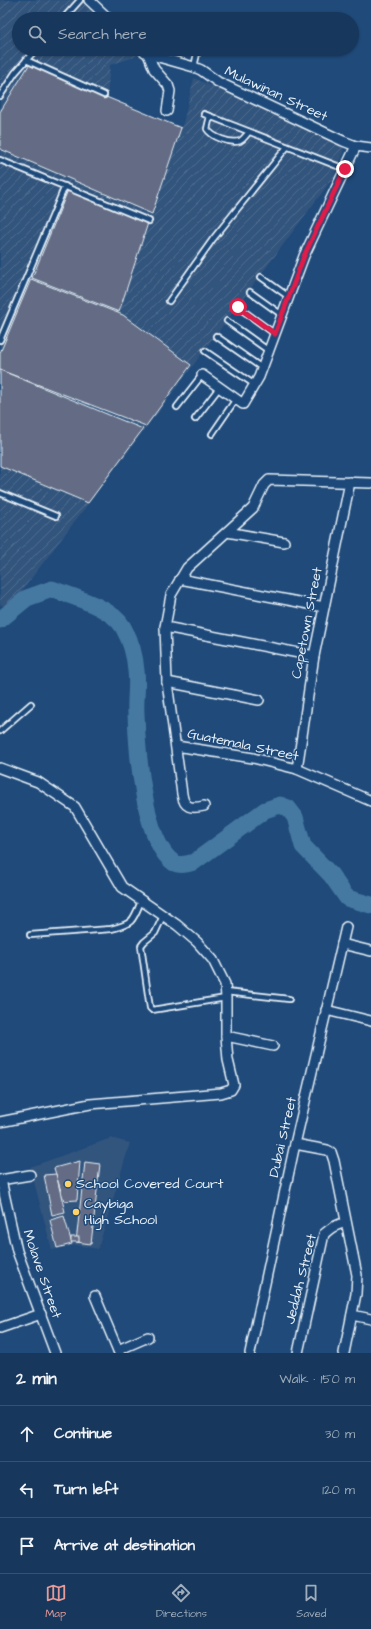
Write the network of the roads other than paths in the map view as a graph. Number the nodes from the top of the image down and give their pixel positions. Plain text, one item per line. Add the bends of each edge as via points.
1 (80, 0) edge
2 (90, 0) edge
3 (69, 12) edge
4 (102, 12) edge
5 (30, 56) edge
6 (147, 56) edge
7 (160, 56) edge
8 (196, 56) edge
9 (26, 60) junction
10 (194, 67) junction
11 (104, 95) dead end
12 (0, 96) edge
13 (167, 111) dead end
14 (204, 114) dead end
15 (210, 116) junction
16 (249, 132) junction
17 (356, 146) junction
18 (287, 147) junction
19 (371, 148) edge
20 (0, 160) edge
21 (345, 169) junction
22 (65, 186) junction
23 (150, 221) dead end
24 (261, 276) dead end
25 (250, 292) dead end
26 (289, 297) junction
27 (169, 301) dead end
28 (238, 307) dead end
29 (282, 316) junction
30 (227, 321) dead end
31 (275, 334) junction
32 (216, 336) dead end
33 (0, 340) edge
34 (205, 351) dead end
35 (269, 351) junction
36 (262, 368) junction
37 (202, 375) joint
38 (255, 385) junction
39 (219, 388) junction
40 (236, 399) junction
41 (177, 407) dead end
42 (195, 419) dead end
43 (212, 434) dead end
44 (350, 482) junction
45 (371, 483) edge
46 (0, 493) edge
47 (56, 516) dead end
48 (227, 532) junction
49 (284, 542) dead end
50 (180, 579) junction
51 (324, 607) junction
52 (166, 627) junction
53 (314, 656) junction
54 (167, 682) junction
55 (259, 700) dead end
56 (31, 704) dead end
57 (0, 731) edge
58 (176, 746) junction
59 (1, 767) edge
60 (297, 769) junction
61 (371, 801) edge
62 (204, 806) dead end
63 (141, 900) junction
64 (163, 916) junction
65 (346, 927) dead end
66 (30, 935) dead end
67 (342, 944) junction
68 (371, 951) edge
69 (226, 995) junction
70 (289, 999) dead end
71 (326, 1010) junction
72 (371, 1021) edge
73 (226, 1036) junction
74 (273, 1046) dead end
75 (0, 1122) edge
76 (295, 1144) junction
77 (30, 1175) dead end
78 (1, 1180) edge
79 (346, 1223) junction
80 (95, 1296) dead end
81 (41, 1314) junction
82 (352, 1315) junction
83 (371, 1319) edge
84 (0, 1328) edge
85 (148, 1338) dead end
86 (118, 1351) edge
87 (54, 1352) edge
88 (250, 1353) edge
89 (298, 1353) edge
90 (344, 1353) edge

1 - 3 lane
2 - 4 street
5 - 9 lane
6 - 13 street via 154,70 165,81 170,91
7 - 10 street, Mulawinan Street
8 - 10 lane
9 - 11 lane
9 - 12 lane
10 - 17 street, Mulawinan Street via 218,82
14 - 15 lane
15 - 16 lane
15 - 16 lane via 207,129 209,133 234,142
16 - 18 lane
17 - 19 street, Mulawinan Street
17 - 21 street
18 - 21 lane
18 - 27 lane via 213,239
20 - 22 lane
21 - 26 street via 304,256
22 - 23 lane
22 - 33 lane
24 - 26 lane
25 - 29 lane
26 - 29 street
28 - 31 lane
29 - 31 street
30 - 35 lane
31 - 35 street
32 - 36 lane
34 - 38 lane
35 - 36 street
36 - 38 street
37 - 39 street
37 - 41 lane
38 - 40 street via 243,404
39 - 40 street
39 - 42 lane
40 - 43 lane
44 - 45 street
44 - 48 street via 269,480 253,508
44 - 51 street, Capetown Street
46 - 47 lane
48 - 49 street
48 - 50 street via 187,568
50 - 51 street
50 - 52 street via 171,595
51 - 53 street, Capetown Street
52 - 53 street
52 - 54 street
53 - 60 street, Capetown Street
54 - 55 street
54 - 58 street
56 - 57 lane
58 - 60 street, Guatemala Street via 253,758
58 - 62 street via 183,801 192,807
59 - 63 street via 38,782 74,807 122,887
60 - 61 street, Guatemala Street
63 - 64 street
63 - 66 lane via 131,923 122,927
64 - 69 street via 197,942 213,960 225,984
64 - 69 lane via 155,933 141,946 148,1006 152,1010
65 - 67 street, Dubai Street
67 - 68 street
67 - 71 street, Dubai Street
69 - 70 lane
69 - 73 street
71 - 72 street
71 - 76 street, Dubai Street
73 - 74 street
73 - 75 street via 234,1085 231,1090 90,1104
76 - 79 street via 323,1148 331,1152
76 - 88 street, Dubai Street
77 - 78 street, Molave Street
78 - 81 street, Molave Street via 17,1251
79 - 82 street via 357,1275
79 - 89 street, Jeddah Street via 339,1223 324,1234
80 - 86 street
81 - 84 street
81 - 87 street, Molave Street
82 - 83 street
82 - 90 street
85 - 86 street

